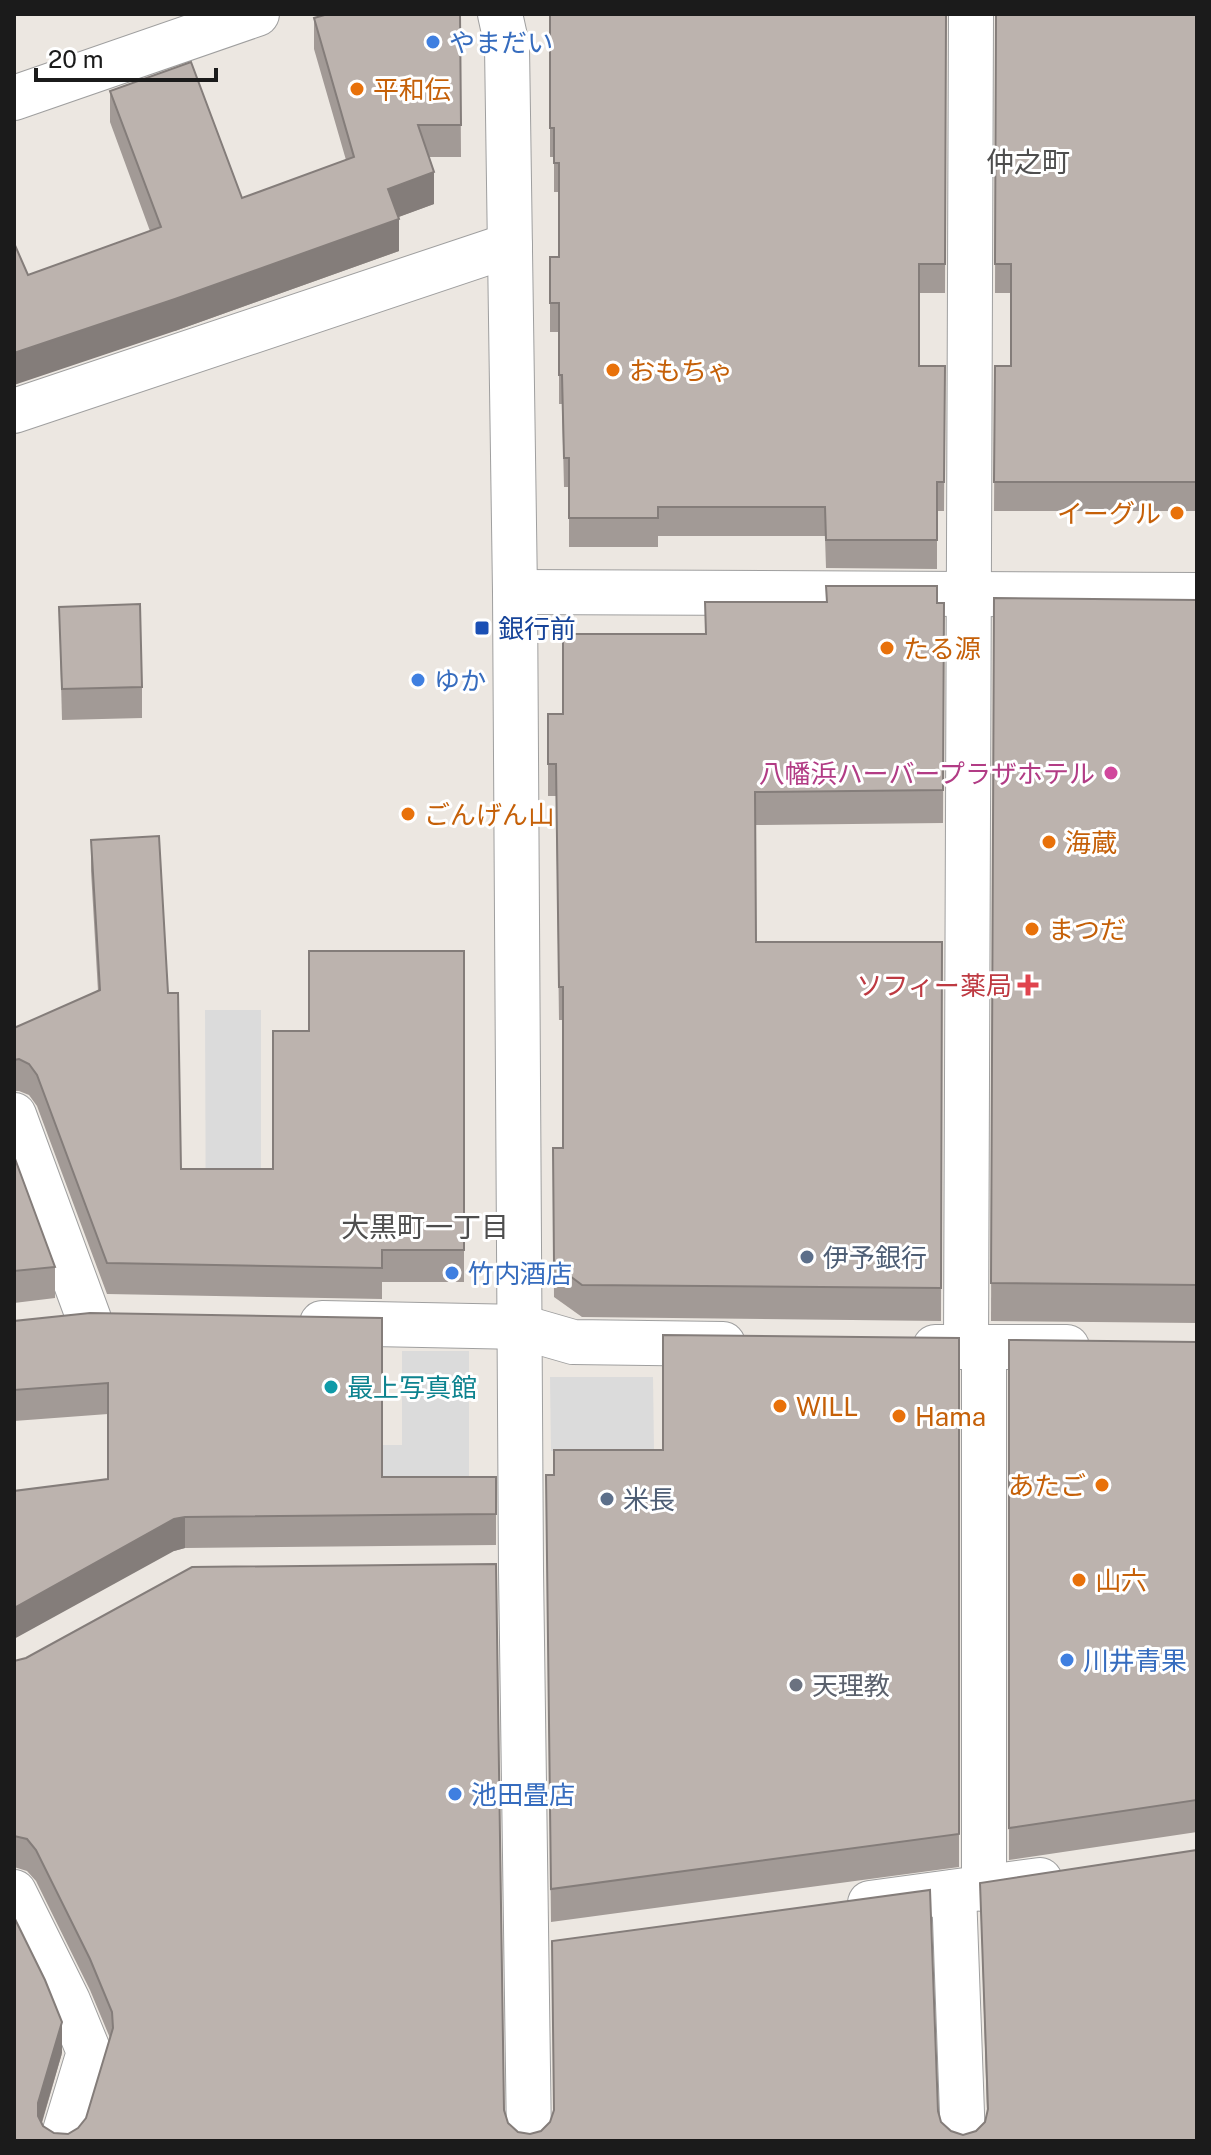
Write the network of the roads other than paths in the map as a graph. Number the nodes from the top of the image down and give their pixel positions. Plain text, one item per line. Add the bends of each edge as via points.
1 (257, 14) edge
2 (500, 14) edge
3 (971, 14) edge
4 (14, 98) edge
5 (510, 245) junction
6 (14, 411) edge
7 (515, 592) junction
8 (968, 595) junction
9 (1197, 595) edge
10 (14, 1115) edge
11 (89, 1319) junction
12 (135, 1320) edge
13 (289, 1323) edge
14 (44, 1324) edge
15 (521, 1327) junction
16 (761, 1344) edge
17 (903, 1346) edge
18 (975, 1347) junction
19 (1106, 1347) edge
20 (1075, 1875) edge
21 (969, 1890) junction
22 (14, 1892) edge
23 (827, 1909) edge
24 (62, 2141) edge
25 (529, 2141) edge
26 (963, 2141) edge

1 - 4 street
2 - 5 street via 507,46
3 - 8 street
5 - 6 street
5 - 7 street
7 - 8 street
7 - 15 street
8 - 9 street
8 - 18 street
10 - 11 street
11 - 12 street
11 - 14 street
13 - 15 street
15 - 16 street via 573,1342
15 - 25 street via 505,1570 542,1947
17 - 18 street
18 - 19 street
18 - 21 street
20 - 21 street
21 - 23 street
21 - 26 street
22 - 24 street via 89,2052

